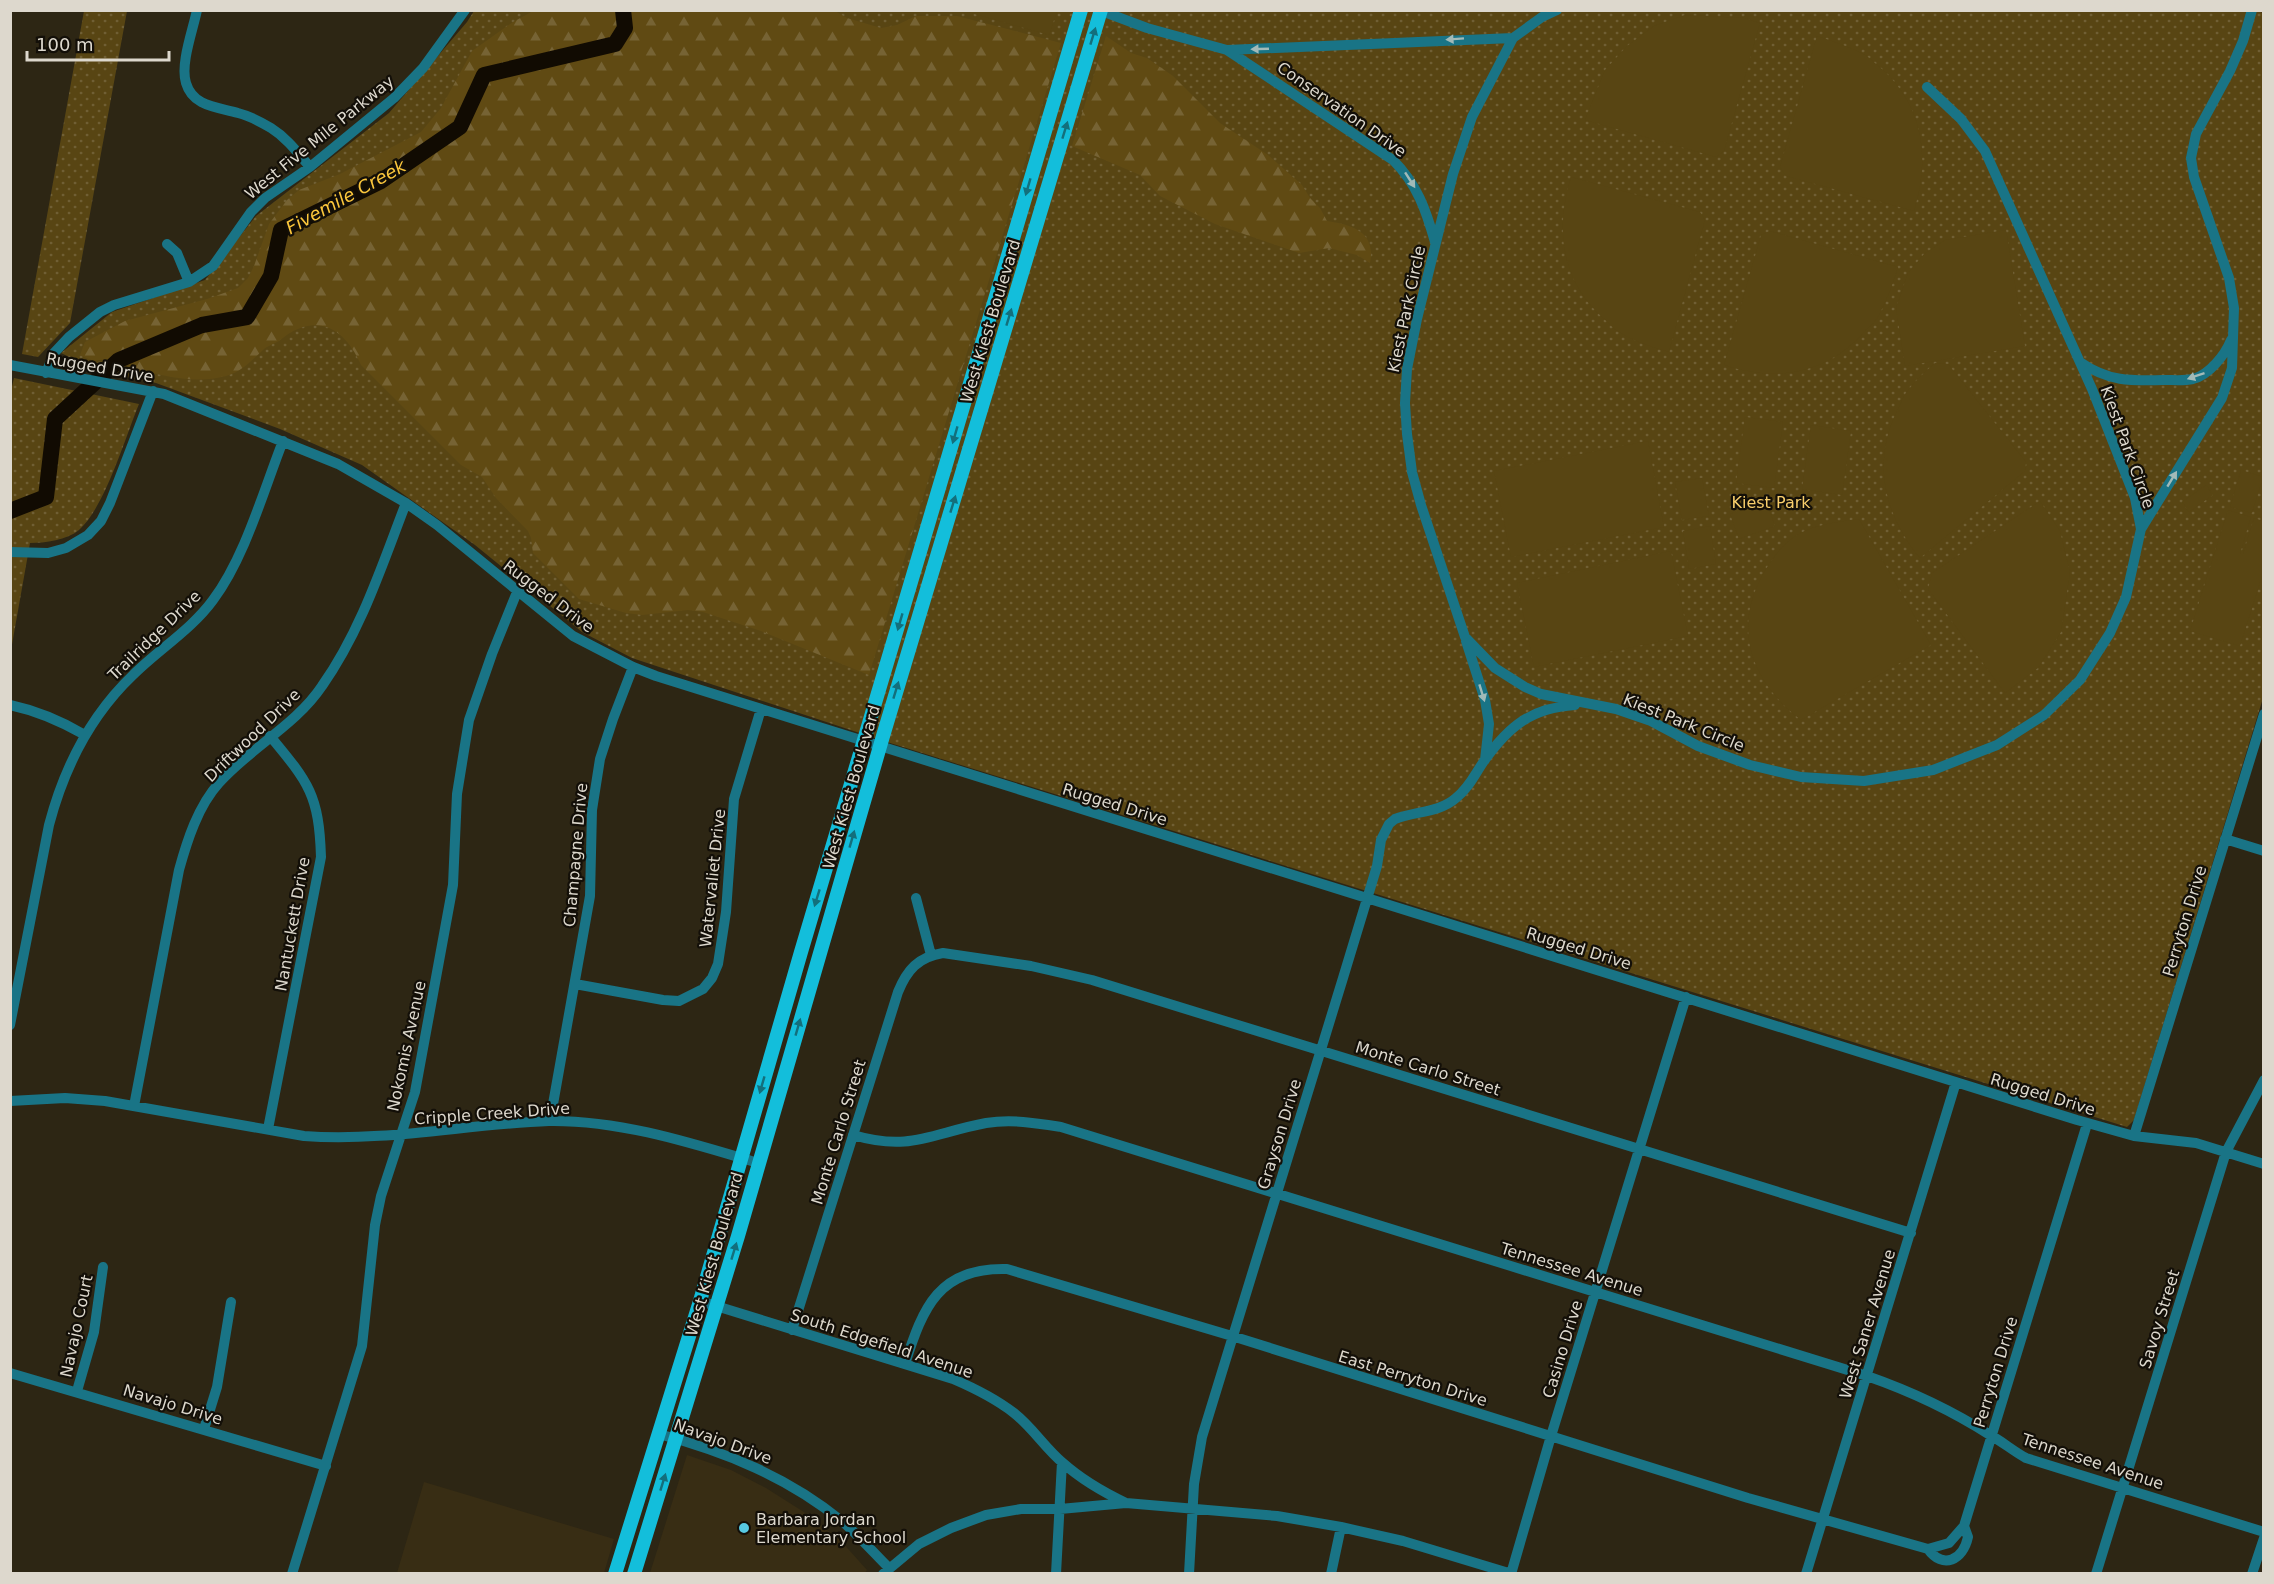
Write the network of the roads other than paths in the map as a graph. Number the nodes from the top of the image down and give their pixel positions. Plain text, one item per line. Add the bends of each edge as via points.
1 (197, 10) edge
2 (465, 10) edge
3 (1081, 10) edge
4 (1557, 10) edge
5 (2252, 10) edge
6 (1100, 11) edge
7 (1513, 38) junction
8 (1227, 50) junction
9 (1927, 87) dead end
10 (310, 167) junction
11 (1435, 243) junction
12 (166, 244) dead end
13 (189, 282) junction
14 (2233, 334) junction
15 (2077, 360) junction
16 (10, 365) edge
17 (46, 372) junction
18 (153, 391) junction
19 (283, 441) junction
20 (406, 503) junction
21 (2141, 529) junction
22 (10, 552) edge
23 (517, 592) junction
24 (1465, 637) junction
25 (633, 667) junction
26 (1587, 704) junction
27 (10, 705) edge
28 (761, 709) junction
29 (2264, 714) edge
30 (85, 735) junction
31 (270, 736) junction
32 (864, 742) junction
33 (880, 746) junction
34 (1485, 760) junction
35 (2225, 839) junction
36 (2264, 851) edge
37 (916, 898) dead end
38 (1367, 899) junction
39 (801, 952) junction
40 (931, 955) junction
41 (818, 957) junction
42 (575, 984) junction
43 (1686, 998) junction
44 (10, 1025) edge
45 (1321, 1050) junction
46 (2264, 1080) edge
47 (1956, 1082) junction
48 (10, 1101) edge
49 (134, 1106) junction
50 (550, 1121) junction
51 (2087, 1124) junction
52 (268, 1130) junction
53 (401, 1135) junction
54 (854, 1135) junction
55 (2134, 1136) junction
56 (1640, 1150) junction
57 (2226, 1152) junction
58 (741, 1158) junction
59 (758, 1163) junction
60 (2264, 1164) edge
61 (1277, 1194) junction
62 (1911, 1233) junction
63 (103, 1268) dead end
64 (1596, 1292) junction
65 (700, 1301) junction
66 (231, 1302) dead end
67 (717, 1307) junction
68 (792, 1330) junction
69 (1232, 1336) junction
70 (905, 1364) junction
71 (10, 1372) edge
72 (1867, 1376) junction
73 (77, 1391) junction
74 (204, 1429) junction
75 (659, 1434) junction
76 (1551, 1436) junction
77 (1992, 1436) junction
78 (676, 1438) junction
79 (1062, 1462) junction
80 (326, 1466) junction
81 (2122, 1488) junction
82 (1126, 1503) junction
83 (1060, 1509) junction
84 (1193, 1509) junction
85 (1823, 1519) junction
86 (1964, 1526) junction
87 (1341, 1527) junction
88 (2264, 1532) edge
89 (628, 1533) junction
90 (645, 1538) junction
91 (2264, 1538) edge
92 (1928, 1549) junction
93 (1955, 1558) joint
94 (886, 1571) edge
95 (1512, 1573) edge
96 (292, 1574) edge
97 (615, 1574) edge
98 (634, 1574) edge
99 (1056, 1574) edge
100 (1189, 1574) edge
101 (1331, 1574) edge
102 (1806, 1574) edge
103 (2096, 1574) edge
104 (2253, 1574) edge

1 - 10 street via 184,67 192,94 199,101 248,116 273,129
2 - 10 street, West Five Mile Parkway via 423,68 394,98
3 -> 32 main road, West Kiest Boulevard
4 - 7 street, Kiest Park Circle
5 - 14 street via 2230,71 2196,134 2191,158 2229,278
6 - 8 street, Conservation Drive
33 -> 6 main road, West Kiest Boulevard
7 -> 8 street, Conservation Drive
7 - 11 street, Kiest Park Circle via 1472,117
8 -> 11 street, Conservation Drive via 1393,159 1418,192
9 - 15 street, Kiest Park Circle via 1961,119 1985,151
10 - 13 street, West Five Mile Parkway via 265,198 213,266
11 - 24 street, Kiest Park Circle via 1407,369 1407,434 1421,505
12 - 13 street via 177,253
13 - 17 street, West Five Mile Parkway via 100,312 54,353
14 -> 15 street via 2221,358 2193,379 2117,380 2096,374
21 -> 14 street via 2222,398 2232,368
15 - 21 street, Kiest Park Circle via 2135,498
16 - 17 street, Rugged Drive
17 - 18 street, Rugged Drive
18 - 19 street, Rugged Drive
18 - 22 street via 110,503 88,536 48,553
19 - 20 street, Rugged Drive via 347,468
19 - 30 street, Trailridge Drive via 238,556 212,602 115,693
20 - 23 street, Rugged Drive
20 - 31 street, Driftwood Drive via 366,604 338,660 321,688
21 - 26 street, Kiest Park Circle via 2126,597 2110,633 2080,680 2044,715 1997,746 1933,770 1864,781 1801,777 1750,765 1698,746 1651,721
23 - 25 street, Rugged Drive via 573,636
23 - 53 street, Nokomis Avenue via 467,731 457,794 453,885 415,1092
24 - 26 street, Kiest Park Circle via 1495,668 1525,687
24 -> 34 street, Grayson Drive via 1489,724
25 - 28 street, Rugged Drive
25 - 42 street, Champagne Drive via 600,759 592,810 590,896
26 - 34 street, Grayson Drive via 1528,716
27 - 30 street via 42,713
28 - 32 street, Rugged Drive
28 - 42 street, Watervaliet Drive via 734,799 726,912 711,978 703,989 679,1001
29 - 35 street, Perryton Drive
30 - 44 street, Trailridge Drive via 57,793
31 - 49 street, Driftwood Drive via 218,784 187,840
31 - 52 street, Nantuckett Drive via 302,774 312,794 321,857
32 - 33 street, Rugged Drive
32 -> 39 main road, West Kiest Boulevard
33 - 38 street, Rugged Drive
41 -> 33 main road, West Kiest Boulevard
34 - 38 street, Grayson Drive via 1456,799 1389,824 1381,840
35 - 36 street
35 - 55 street, Perryton Drive
37 - 40 street
38 - 43 street, Rugged Drive
38 - 45 street, Grayson Drive
39 - 41 main road
39 -> 58 main road, West Kiest Boulevard
40 - 45 street, Monte Carlo Street via 960,954 1092,980
40 - 54 street, Monte Carlo Street via 920,960 902,981
59 -> 41 main road, West Kiest Boulevard
42 - 50 street, Champagne Drive
43 - 47 street, Rugged Drive
43 - 56 street, Casino Drive
45 - 56 street, Monte Carlo Street
45 - 61 street, Grayson Drive
46 - 57 street, Savoy Street
47 - 51 street, Rugged Drive
47 - 62 street, West Saner Avenue
48 - 49 street, Cripple Creek Drive via 65,1098
49 - 52 street, Cripple Creek Drive
50 - 53 street, Cripple Creek Drive
50 - 58 street, Cripple Creek Drive via 601,1124
51 - 55 street, Rugged Drive
51 - 77 street, Perryton Drive
52 - 53 street, Cripple Creek Drive via 328,1138
53 - 80 street, Nokomis Avenue via 375,1224 362,1346
54 - 61 street, Tennessee Avenue via 897,1143 988,1123 1033,1122 1061,1126
54 - 68 street, Monte Carlo Street
55 - 57 street, Rugged Drive via 2180,1140
56 - 62 street, Monte Carlo Street
56 - 64 street, Casino Drive
57 - 60 street, Rugged Drive
57 - 81 street, Savoy Street
58 - 59 street, Cripple Creek Drive
58 - 65 main road, West Kiest Boulevard
67 -> 59 main road, West Kiest Boulevard
61 - 64 street, Tennessee Avenue
61 - 69 street, Grayson Drive
62 - 72 street, West Saner Avenue
63 - 73 street, Navajo Court via 93,1332
64 - 72 street, Tennessee Avenue
64 - 76 street, Casino Drive
65 - 67 street, South Edgefield Avenue
65 - 75 main road, West Kiest Boulevard
66 - 74 street via 217,1387
67 - 68 street, South Edgefield Avenue
67 - 78 main road, West Kiest Boulevard
68 - 70 street, South Edgefield Avenue
69 - 70 street, East Perryton Drive via 1023,1272 987,1268 965,1273 929,1303
69 - 76 street, East Perryton Drive
69 - 84 street, Grayson Drive via 1197,1458
70 - 79 street, South Edgefield Avenue via 953,1379 994,1400 1030,1427
71 - 73 street, Navajo Drive
72 - 77 street, Tennessee Avenue via 1905,1389
72 - 85 street, West Saner Avenue
73 - 74 street, Navajo Drive
74 - 80 street, Navajo Drive
75 - 78 street, Navajo Drive
75 - 89 main road, West Kiest Boulevard
76 - 85 street, East Perryton Drive
76 - 95 street, Casino Drive
77 - 81 street, Tennessee Avenue via 2026,1458
77 - 86 street, Perryton Drive
90 -> 78 main road, West Kiest Boulevard
78 - 94 street, Navajo Drive via 756,1467 785,1482 844,1523
79 - 82 street, South Edgefield Avenue via 1086,1481
79 - 83 street
80 - 96 street, Nokomis Avenue
81 - 88 street, Tennessee Avenue
81 - 103 street, Savoy Street
82 - 83 street, South Edgefield Avenue
82 - 84 street, South Edgefield Avenue
83 - 94 street, South Edgefield Avenue via 1020,1509 977,1518 919,1544
83 - 99 street
84 - 87 street, South Edgefield Avenue via 1277,1516
84 - 100 street, Grayson Drive
85 - 92 street, East Perryton Drive
85 - 102 street, West Saner Avenue
86 - 92 street via 1949,1543
86 - 93 street, Perryton Drive via 1968,1537
87 - 95 street, South Edgefield Avenue
87 - 101 street
89 - 90 main road
89 - 97 main road, West Kiest Boulevard
90 - 98 main road, West Kiest Boulevard
91 - 104 street
92 - 93 street, East Perryton Drive via 1940,1561

